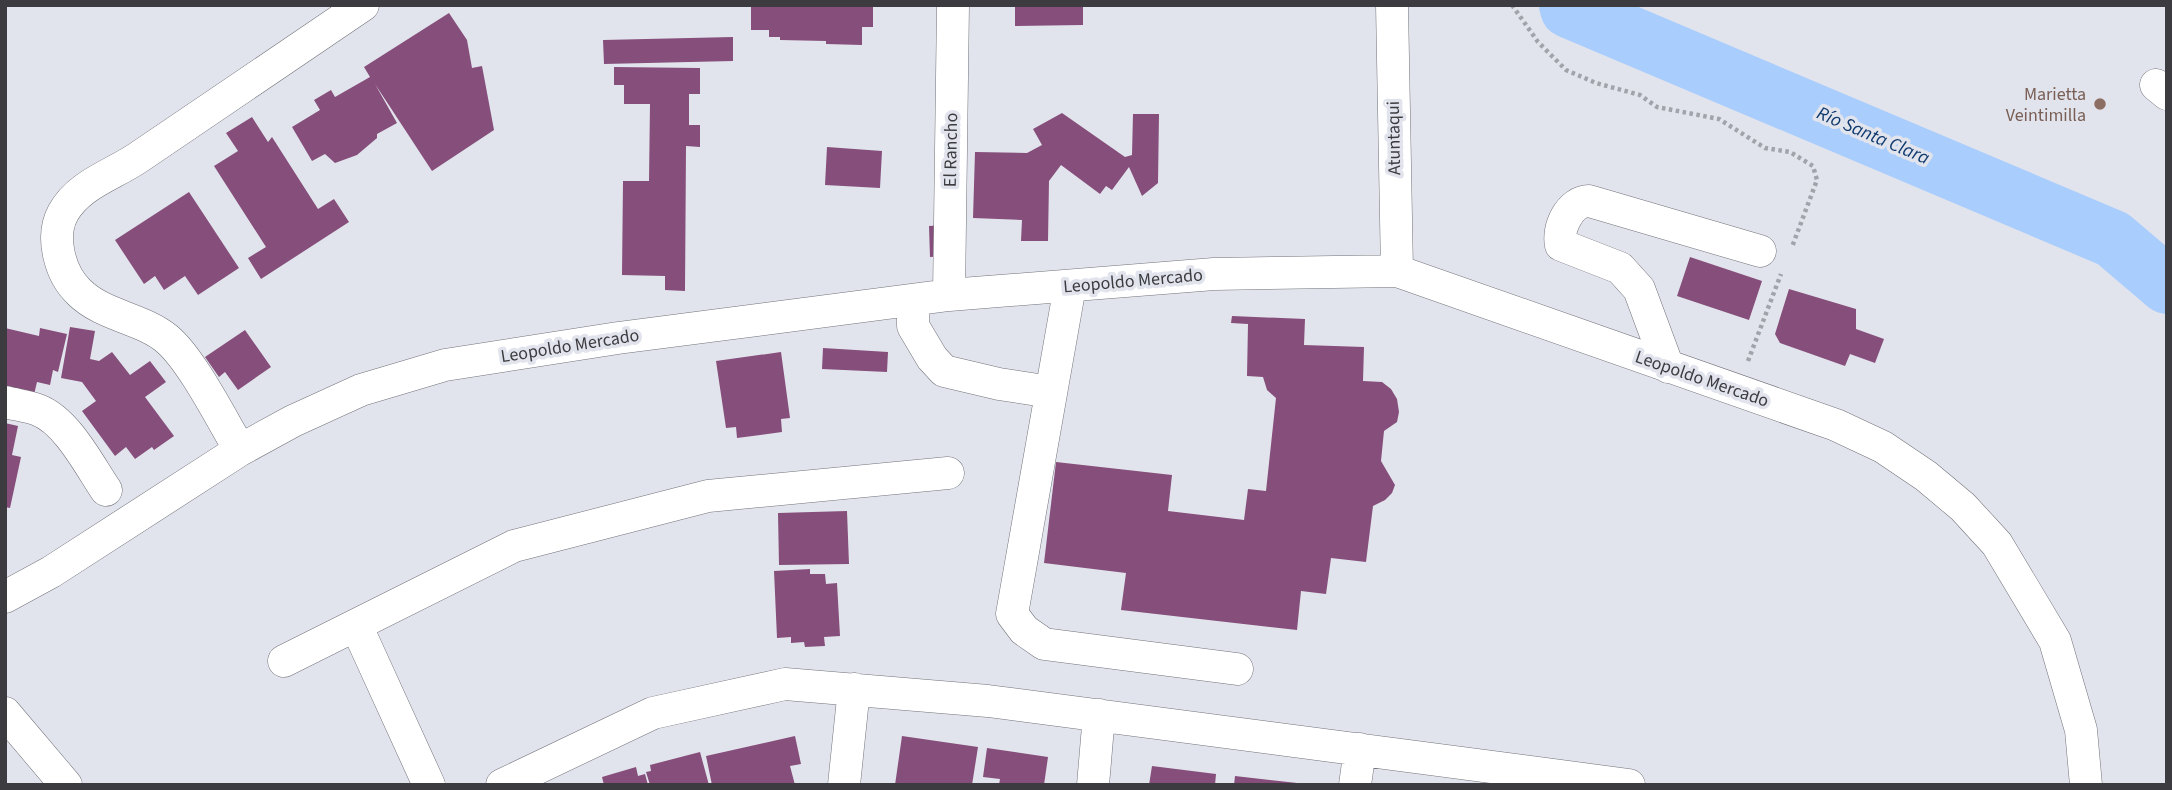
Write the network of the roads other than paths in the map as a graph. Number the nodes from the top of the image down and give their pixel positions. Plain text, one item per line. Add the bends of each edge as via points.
1 (363, 5) edge
2 (953, 5) edge
3 (1392, 5) edge
4 (1778, 257) road end
5 (1397, 271) junction
6 (1070, 286) junction
7 (949, 295) junction
8 (913, 300) junction
9 (1668, 367) junction
10 (1051, 392) junction
11 (5, 402) edge
12 (240, 450) junction
13 (948, 473) dead end
14 (106, 490) dead end
15 (5, 597) edge
16 (356, 625) junction
17 (284, 661) dead end
18 (1237, 669) dead end
19 (854, 689) junction
20 (5, 713) edge
21 (1100, 715) junction
22 (1360, 749) junction
23 (1624, 784) edge
24 (66, 785) edge
25 (429, 785) edge
26 (502, 785) edge
27 (844, 785) edge
28 (1093, 785) edge
29 (1355, 785) edge
30 (2086, 785) edge

1 - 12 street via 85,189 63,212 58,225 56,241 63,269 78,292 167,339 187,363
2 - 7 street, El Rancho
3 - 5 street, Atuntaqui
4 - 9 street via 1589,201 1570,209 1559,238 1561,246 1620,268 1631,279
5 - 6 street, Leopoldo Mercado via 1213,274
5 - 9 street, Leopoldo Mercado
6 - 7 street, Leopoldo Mercado
6 - 10 street
7 - 8 street, Leopoldo Mercado
8 - 10 street via 913,326 944,371
8 - 12 street, Leopoldo Mercado via 445,365 361,390
9 - 30 street, Leopoldo Mercado via 1836,425 1883,447 1963,507 1997,544 2055,641 2081,730
10 - 18 street via 1012,614 1044,644
11 - 14 street via 52,417
12 - 15 street, Leopoldo Mercado
13 - 16 street via 708,496 669,506 514,546
16 - 17 street
16 - 25 street
19 - 21 street
19 - 26 street via 785,684 653,713
19 - 27 street
20 - 24 street
21 - 22 street
21 - 28 street
22 - 23 street
22 - 29 street

